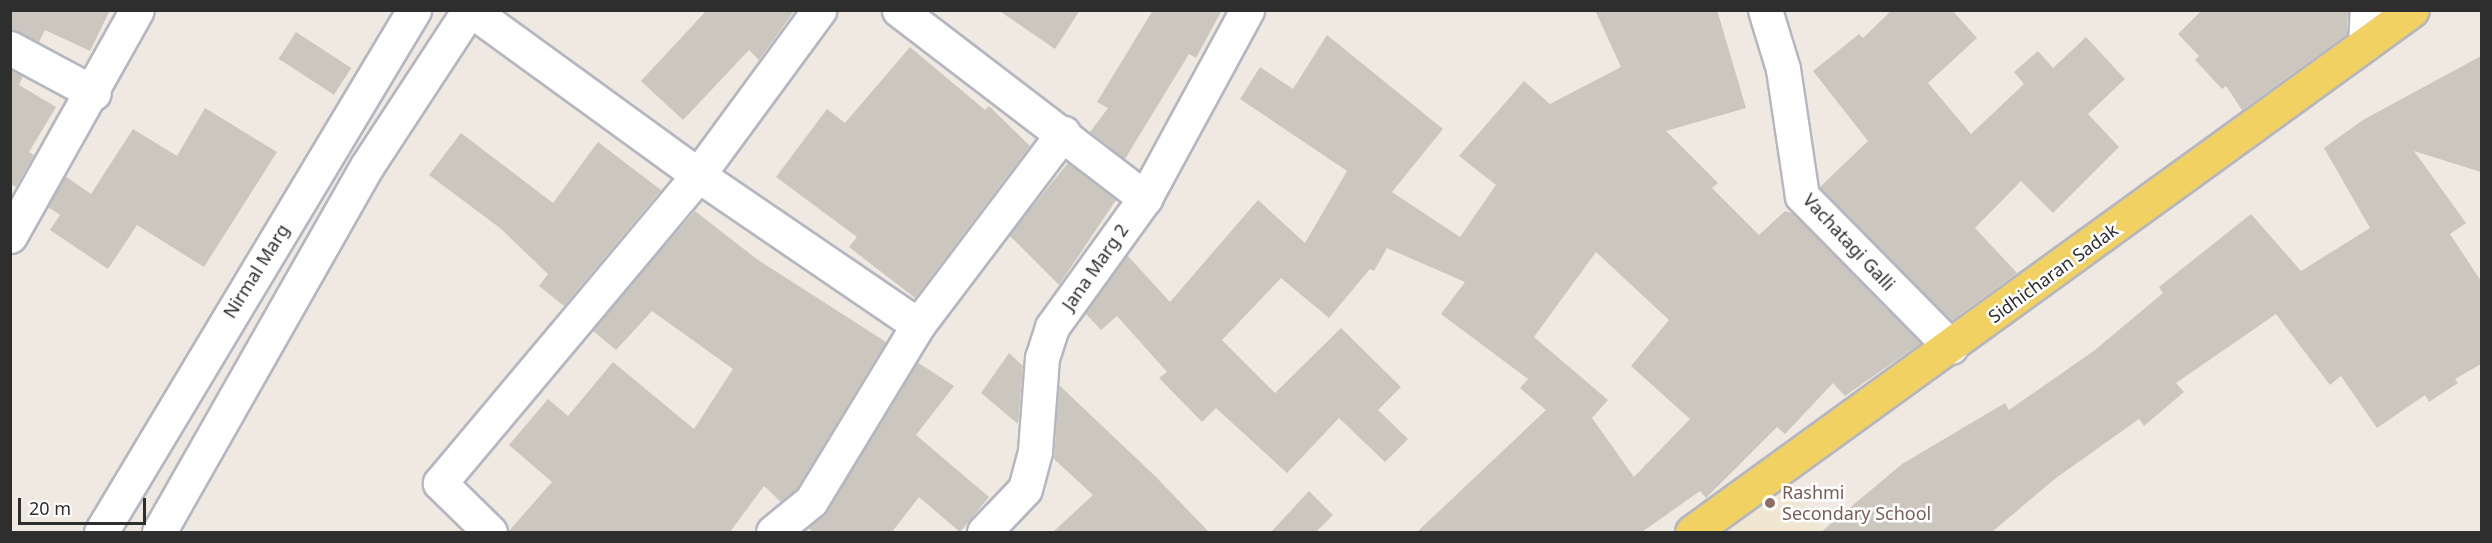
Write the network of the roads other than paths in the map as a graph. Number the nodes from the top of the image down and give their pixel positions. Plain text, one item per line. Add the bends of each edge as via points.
1 (137, 10) edge
2 (414, 10) edge
3 (819, 10) edge
4 (899, 10) edge
5 (1247, 10) edge
6 (1765, 10) edge
7 (2367, 10) edge
8 (2412, 10) edge
9 (478, 16) edge
10 (2365, 44) junction
11 (10, 48) edge
12 (94, 93) junction
13 (1063, 133) junction
14 (698, 175) junction
15 (1145, 198) junction
16 (10, 236) edge
17 (918, 325) junction
18 (1951, 347) junction
19 (101, 532) edge
20 (159, 532) edge
21 (490, 532) edge
22 (774, 532) edge
23 (984, 532) edge
24 (1692, 532) edge

1 - 12 street
2 - 19 street, Nirmal Marg
3 - 14 street
4 - 13 street
5 - 15 street, Jana Marg 2
6 - 18 street, Vachatagi Galli via 1783,69 1802,196
7 - 10 street
8 - 10 main road, Sidhicharan Sadak
9 - 14 street
9 - 20 street via 367,166
10 - 18 main road, Sidhicharan Sadak
11 - 12 street
12 - 16 street
13 - 15 street
13 - 17 street
14 - 17 street
14 - 21 street via 440,483
15 - 23 street, Jana Marg 2 via 1052,327 1042,358 1035,451 1025,489
17 - 22 street via 811,501
18 - 24 main road, Sidhicharan Sadak

